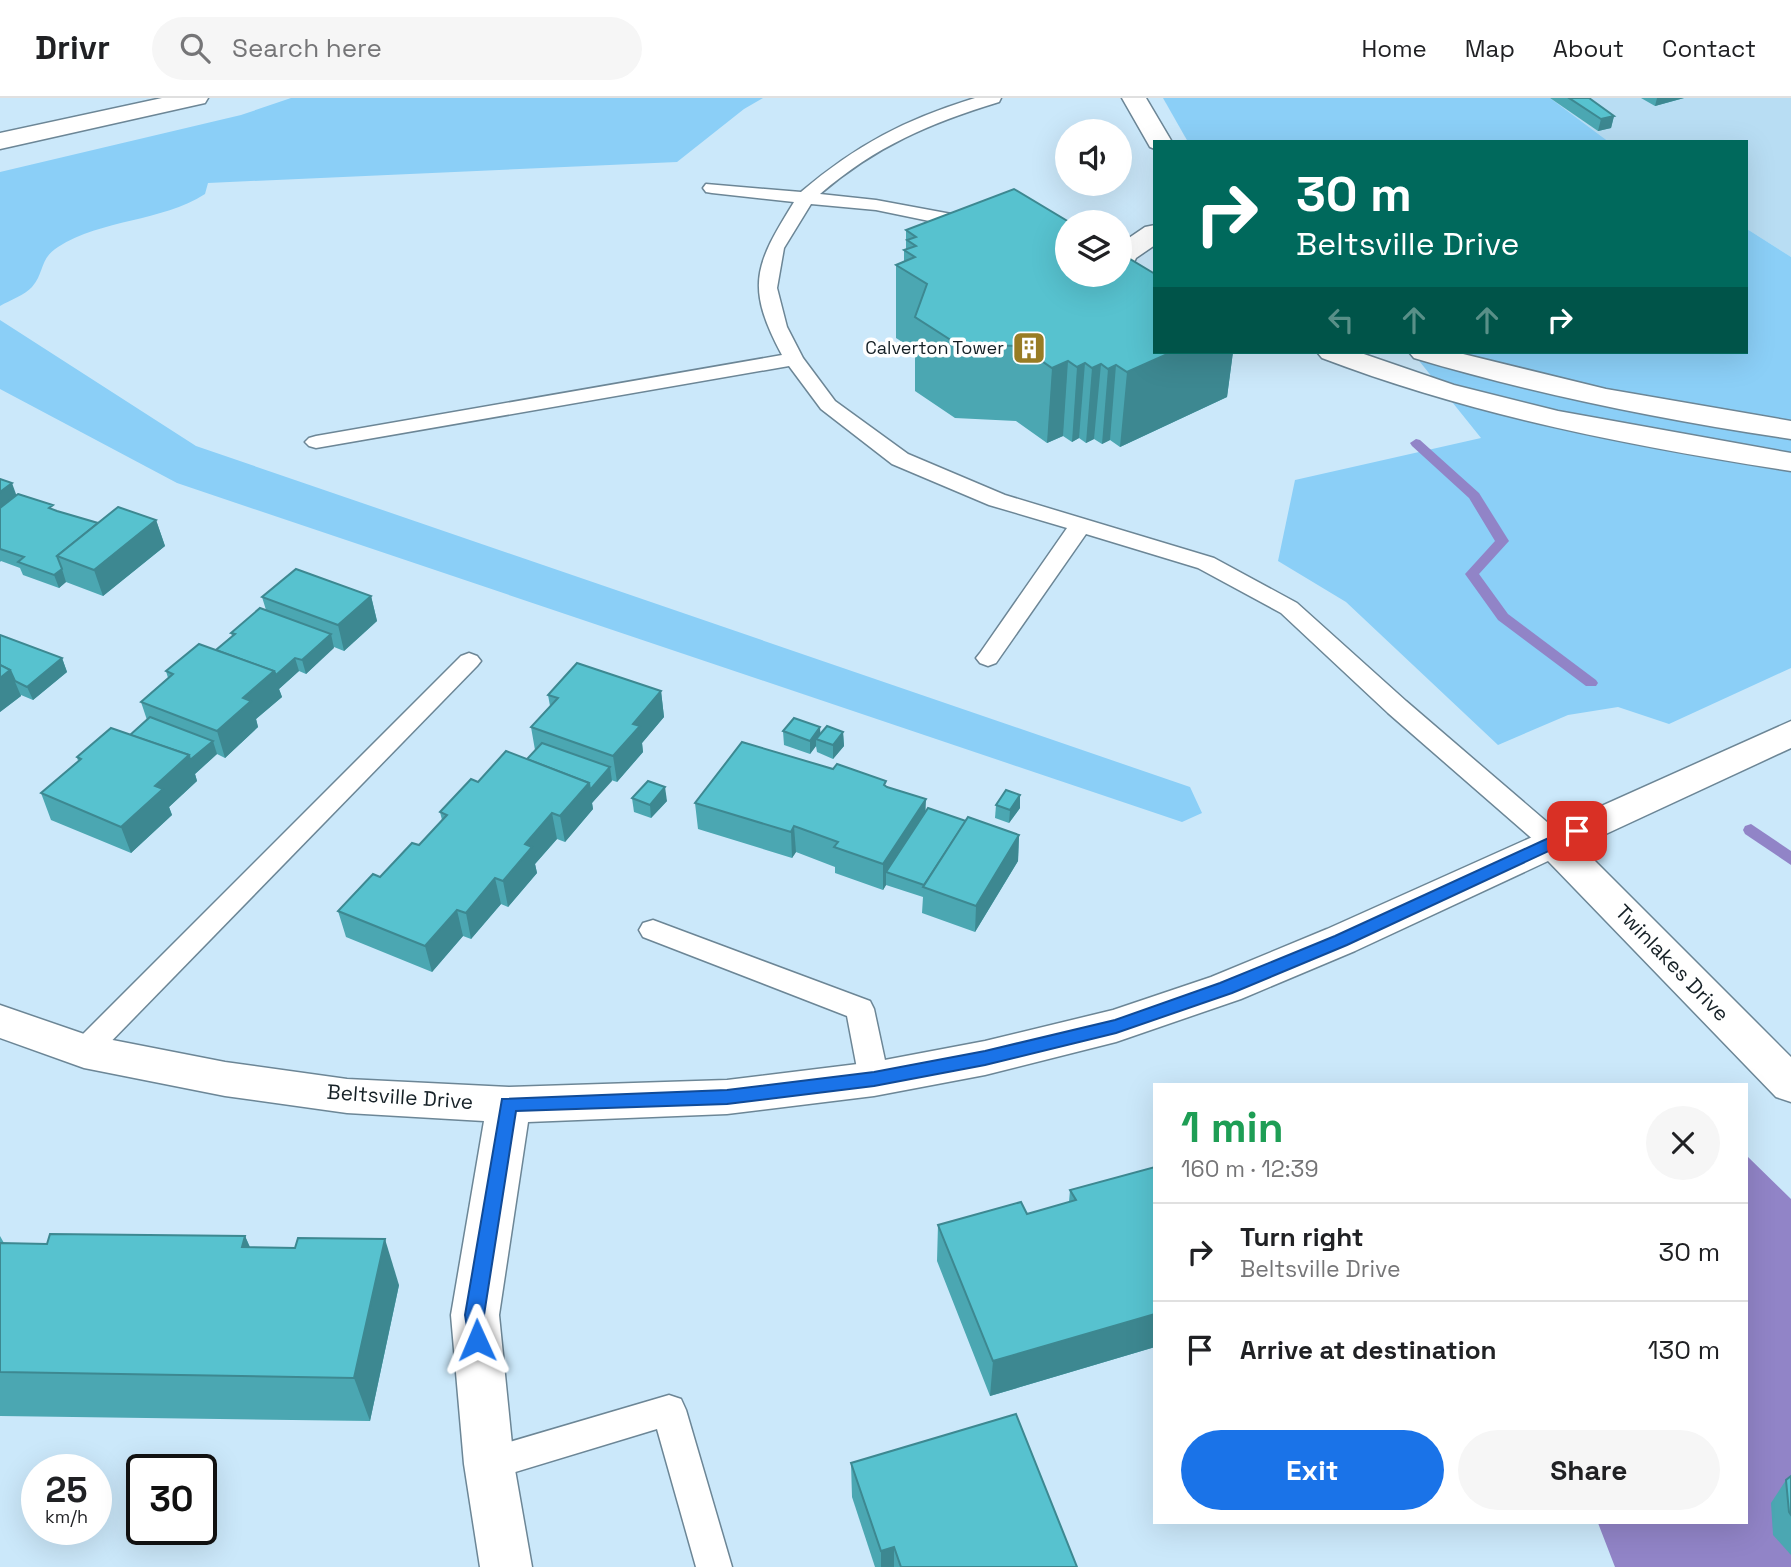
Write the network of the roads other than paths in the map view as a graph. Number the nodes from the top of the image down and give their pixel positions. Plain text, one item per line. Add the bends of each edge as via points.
1 (196, 98) edge
2 (993, 98) edge
3 (1134, 98) edge
4 (1158, 140) edge
5 (0, 141) edge
6 (712, 188) dead end
7 (807, 196) junction
8 (989, 227) edge
9 (1153, 235) edge
10 (1132, 257) edge
11 (1337, 354) edge
12 (1431, 354) edge
13 (794, 359) junction
14 (1678, 414) junction
15 (1791, 430) edge
16 (316, 442) dead end
17 (1675, 444) junction
18 (1791, 462) edge
19 (1081, 525) junction
20 (988, 658) dead end
21 (469, 661) dead end
22 (1791, 733) edge
23 (1553, 842) junction
24 (653, 930) dead end
25 (0, 1021) edge
26 (84, 1051) junction
27 (874, 1079) junction
28 (1791, 1085) edge
29 (509, 1104) junction
30 (489, 1464) junction
31 (506, 1567) edge
32 (714, 1567) edge

1 - 5 main road
2 - 7 lane via 940,114 886,138 843,165
3 - 4 main road
6 - 7 lane
7 - 8 lane
7 - 13 lane via 775,248 767,288 777,327
9 - 10 main road
11 - 17 main road via 1469,398
12 - 14 main road via 1557,389
13 - 16 lane
13 - 19 lane via 828,405 900,459 997,500
14 - 15 main road
14 - 17 main road
17 - 18 main road
19 - 20 lane
19 - 23 lane via 1206,563 1289,608
21 - 26 lane
22 - 23 main road, Beltsville Drive
23 - 27 main road, Beltsville Drive via 1226,988 1116,1026
23 - 28 main road, Twinlakes Drive
24 - 27 lane via 860,1009
25 - 26 main road, Beltsville Drive
26 - 29 main road, Beltsville Drive via 225,1079 347,1096
27 - 29 main road, Beltsville Drive via 727,1097
29 - 30 main road via 475,1315
30 - 31 main road
30 - 32 lane via 669,1410

